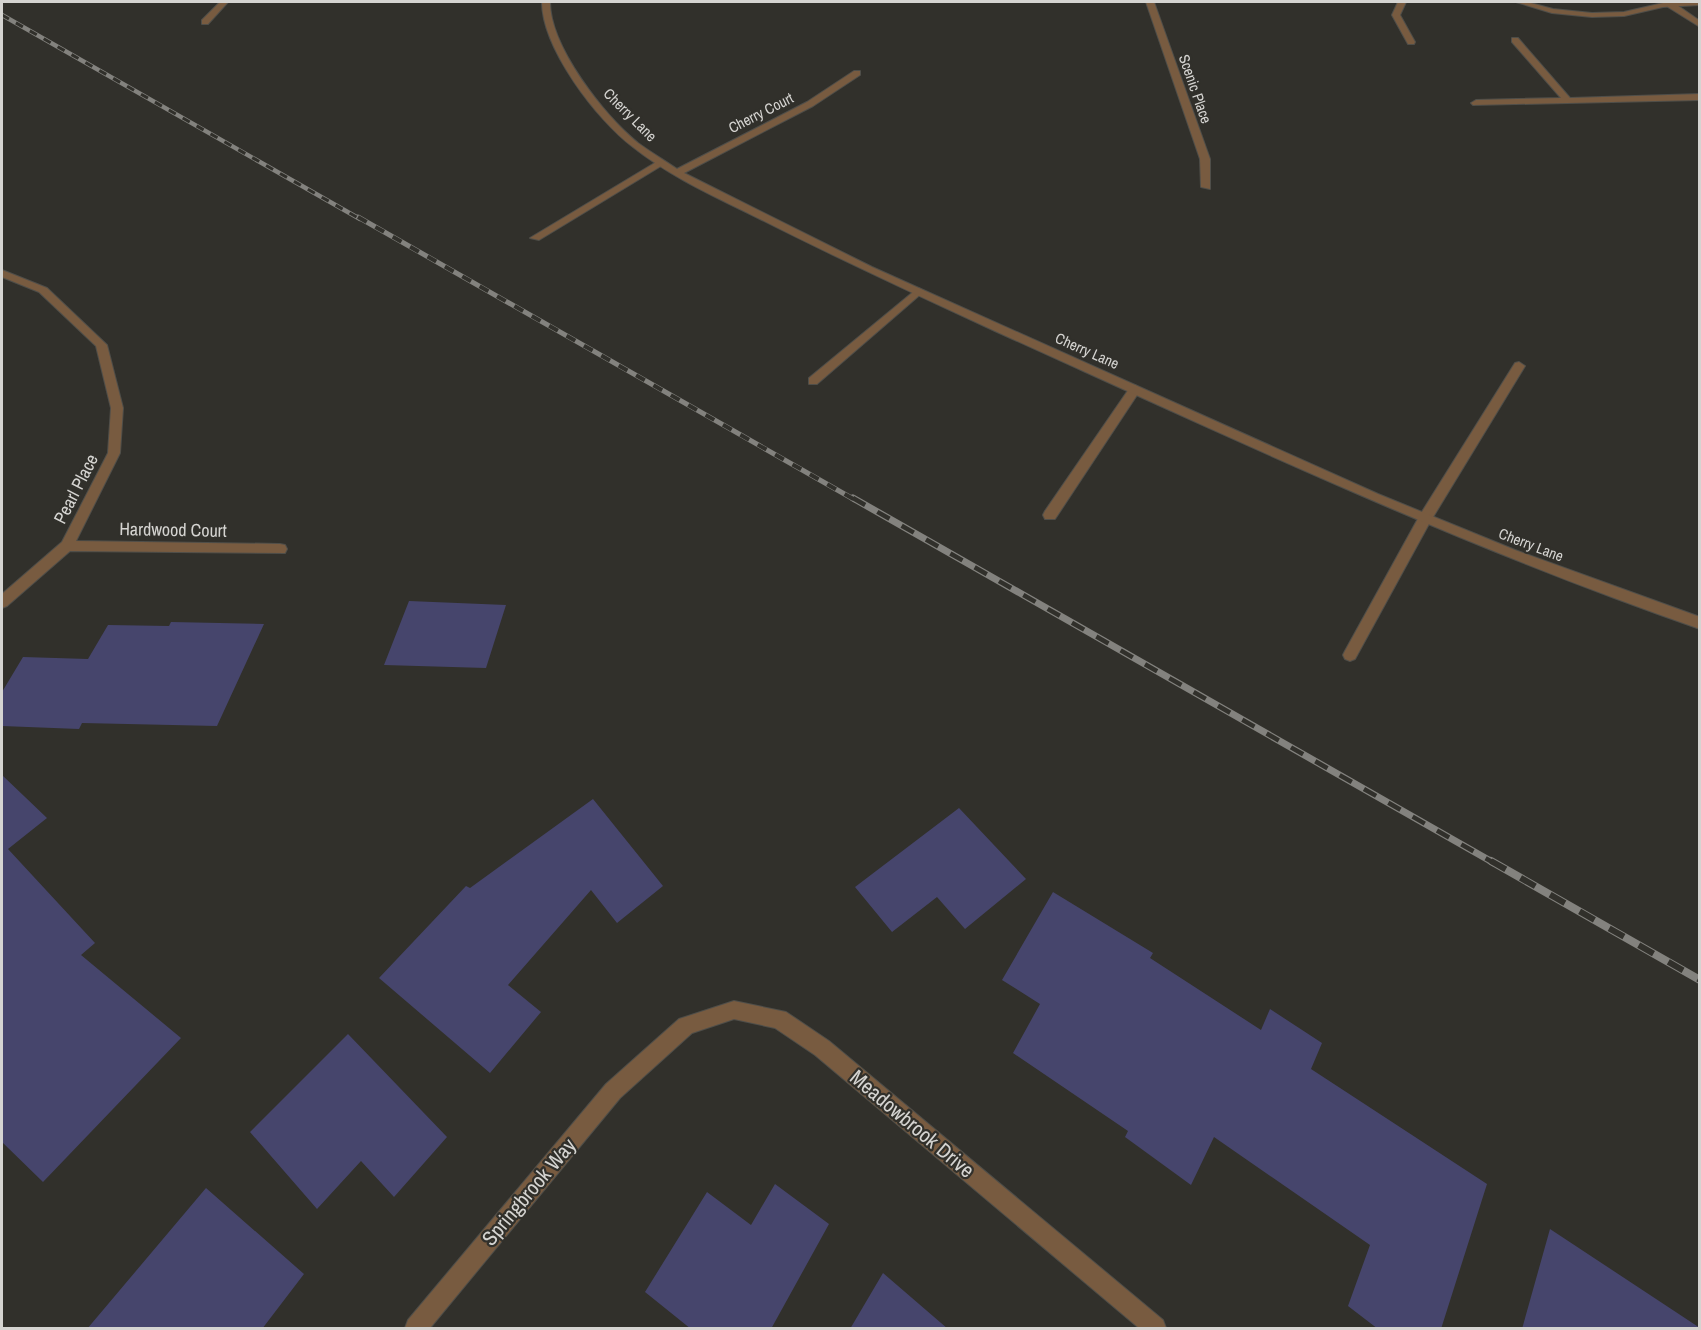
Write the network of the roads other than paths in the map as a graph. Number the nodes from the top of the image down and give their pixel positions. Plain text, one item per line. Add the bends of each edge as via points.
1 (224, 2) edge
2 (546, 2) edge
3 (1150, 2) edge
4 (1402, 2) edge
5 (1520, 2) edge
6 (1700, 3) edge
7 (1671, 5) junction
8 (205, 22) dead end
9 (1700, 25) edge
10 (1515, 40) dead end
11 (1411, 42) dead end
12 (857, 73) dead end
13 (1700, 98) edge
14 (1568, 101) junction
15 (1476, 102) dead end
16 (661, 163) junction
17 (676, 173) junction
18 (1206, 187) dead end
19 (535, 238) dead end
20 (2, 273) edge
21 (918, 291) junction
22 (1519, 366) dead end
23 (813, 381) dead end
24 (1135, 390) junction
25 (1050, 515) dead end
26 (1425, 519) junction
27 (67, 546) junction
28 (280, 549) dead end
29 (2, 602) edge
30 (1700, 623) edge
31 (1350, 655) dead end
32 (646, 1060) joint
33 (416, 1329) edge
34 (1155, 1329) edge

1 - 8 street
2 - 16 street, Cherry Lane via 546,18 564,59 602,112 634,144
3 - 18 street, Scenic Place via 1205,159
4 - 11 street via 1396,15
5 - 7 street via 1552,11 1592,15
6 - 7 street
7 - 9 street
10 - 14 street
12 - 17 street, Cherry Court via 810,105
13 - 14 street
14 - 15 street
16 - 17 street, Cherry Lane
16 - 19 street
17 - 21 street, Cherry Lane
20 - 27 street, Pearl Place via 43,290 101,345 117,408 114,453
21 - 23 street
21 - 24 street, Cherry Lane
22 - 26 street
24 - 25 street
24 - 26 street, Cherry Lane
26 - 30 street, Cherry Lane
26 - 31 street
27 - 28 street, Hardwood Court
27 - 29 street, Pearl Place
32 - 33 street, Springbrook Way via 613,1090
32 - 34 street, Meadowbrook Drive via 686,1026 734,1010 779,1019 822,1048

